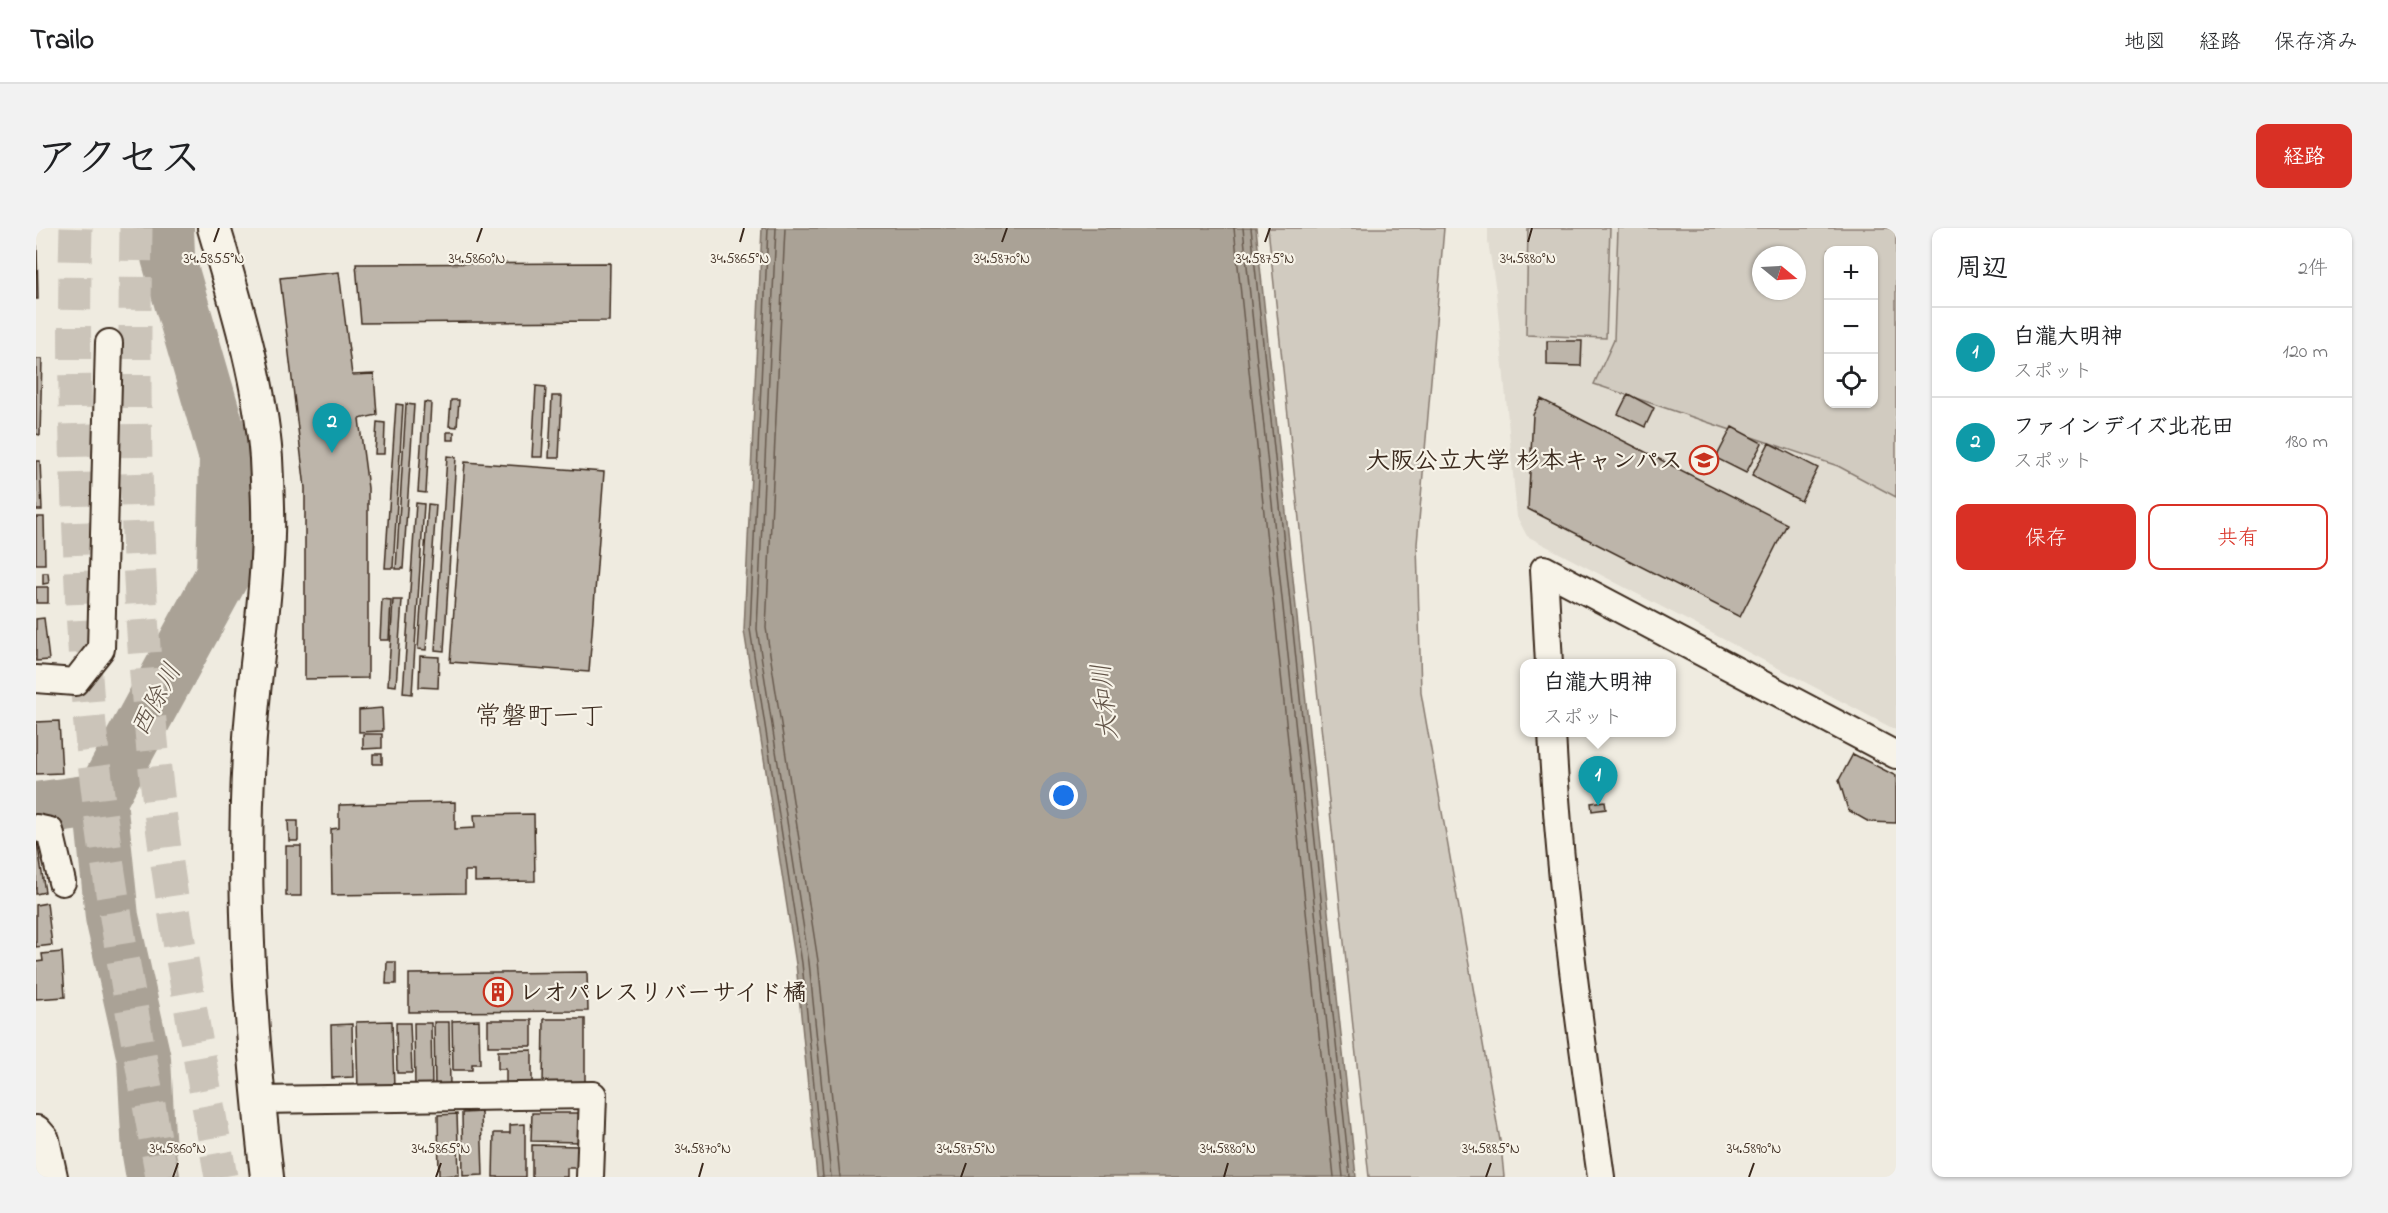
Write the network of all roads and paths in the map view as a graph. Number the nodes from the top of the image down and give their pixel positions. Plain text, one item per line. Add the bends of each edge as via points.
1 (214, 228) edge
2 (109, 343) dead end
3 (1549, 659) edge
4 (36, 679) edge
5 (1552, 737) edge
6 (1896, 755) edge
7 (36, 828) edge
8 (62, 882) dead end
9 (258, 1100) junction
10 (36, 1132) edge
11 (51, 1177) edge
12 (267, 1177) edge
13 (590, 1177) edge
14 (1601, 1177) edge

1 - 9 street via 258,396 266,456 268,535 249,754 245,920
2 - 4 street via 101,649 75,682
3 - 6 street via 1544,569
5 - 14 street via 1575,997
7 - 8 street via 50,831
9 - 12 street
9 - 13 street via 593,1095
10 - 11 street via 43,1140

